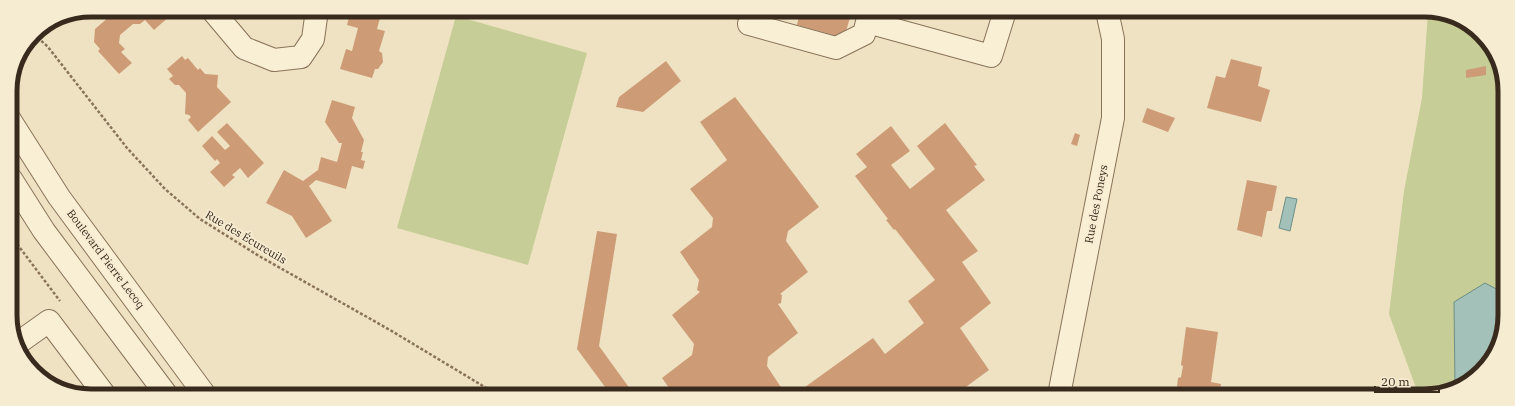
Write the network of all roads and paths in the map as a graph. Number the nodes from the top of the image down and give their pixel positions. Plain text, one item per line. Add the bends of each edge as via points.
1 (218, 17) edge
2 (316, 17) edge
3 (869, 17) edge
4 (872, 17) edge
5 (1003, 17) edge
6 (1108, 17) edge
7 (749, 24) dead end
8 (39, 39) edge
9 (17, 131) edge
10 (17, 188) edge
11 (22, 340) edge
12 (100, 389) edge
13 (162, 389) edge
14 (202, 389) edge
15 (488, 389) edge
16 (1060, 389) edge

1 - 2 street via 244,48 274,60 301,57 313,39
3 - 7 street via 864,34 836,48
4 - 5 street via 991,56
6 - 16 street, Rue des Poneys via 1113,38 1113,118
8 - 15 path, Rue des Écureuils via 126,148 165,189 200,219
9 - 14 street, Boulevard Pierre Lecoq via 59,197
10 - 13 street via 44,231
11 - 12 street via 49,321

